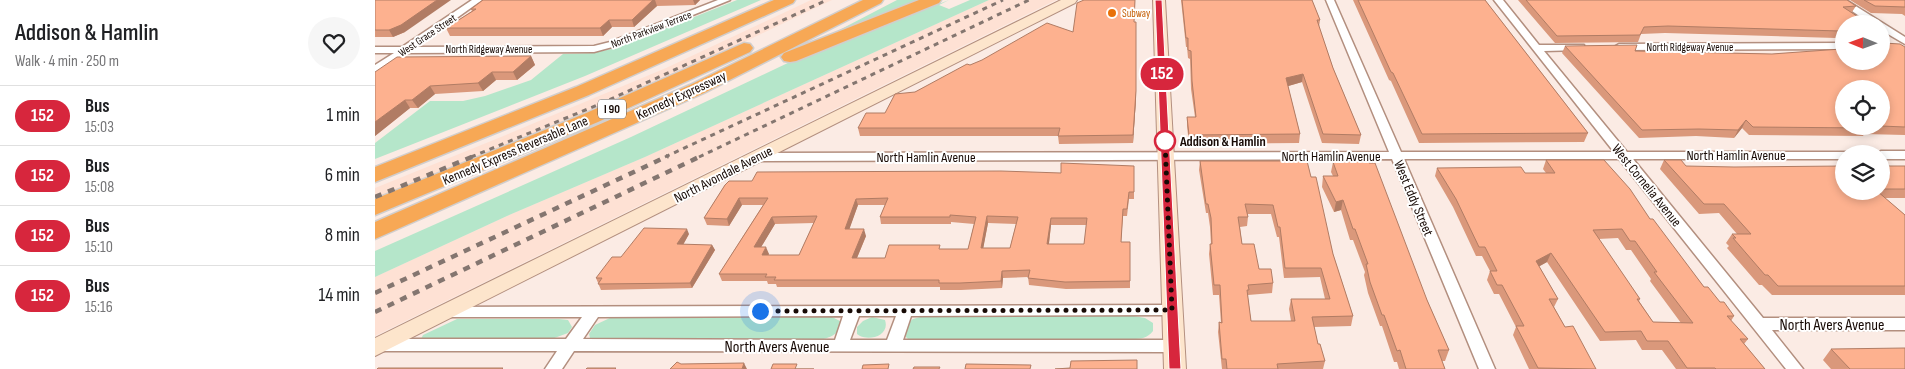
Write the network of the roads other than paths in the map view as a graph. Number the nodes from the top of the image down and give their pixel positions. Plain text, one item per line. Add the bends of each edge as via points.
1 (478, 0) edge
2 (726, 0) edge
3 (787, 0) edge
4 (844, 0) edge
5 (875, 0) edge
6 (933, 0) edge
7 (1071, 0) edge
8 (1159, 0) edge
9 (1330, 0) edge
10 (1498, 0) edge
11 (1840, 0) edge
12 (1864, 15) edge
13 (1890, 34) edge
14 (1902, 44) edge
15 (1835, 46) edge
16 (604, 47) joint
17 (1592, 47) edge
18 (1612, 47) edge
19 (1537, 48) junction
20 (375, 50) edge
21 (405, 50) junction
22 (375, 70) edge
23 (697, 88) junction
24 (1835, 155) edge
25 (1890, 155) edge
26 (1905, 155) edge
27 (1166, 156) junction
28 (1396, 156) junction
29 (1623, 156) junction
30 (758, 157) junction
31 (375, 175) edge
32 (375, 208) edge
33 (375, 231) edge
34 (1172, 310) junction
35 (853, 311) junction
36 (905, 311) junction
37 (446, 312) junction
38 (594, 312) junction
39 (1759, 324) junction
40 (1905, 324) edge
41 (570, 346) junction
42 (840, 346) junction
43 (893, 346) junction
44 (1174, 346) junction
45 (378, 347) edge
46 (553, 369) edge
47 (1175, 369) edge
48 (1487, 369) edge
49 (1795, 369) edge

1 - 21 street, West Grace Street
2 - 16 street, North Parkview Terrace
3 - 31 highway, I 90 via 611,80
4 - 32 highway, Kennedy Express Reversable Lane / I 90 via 591,118
5 - 23 highway, Kennedy Expressway / I 90
6 - 23 highway via 753,73
7 - 30 street, North Avondale Avenue
8 - 27 street
9 - 28 street, West Eddy Street
10 - 19 street, West Cornelia Avenue
11 - 12 street
13 - 14 street
15 - 18 street, North Ridgeway Avenue
16 - 21 street, North Ridgeway Avenue
17 - 19 street
19 - 29 street, West Cornelia Avenue
20 - 21 street, North Ridgeway Avenue
21 - 22 street, West Grace Street
23 - 33 highway, Kennedy Expressway / I 90
24 - 29 street, North Hamlin Avenue
25 - 26 street
27 - 28 street, North Hamlin Avenue
27 - 30 street, North Hamlin Avenue
27 - 34 street
28 - 29 street, North Hamlin Avenue
28 - 48 street, West Eddy Street
29 - 39 street, West Cornelia Avenue
30 - 37 street, North Avondale Avenue
34 - 36 street
34 - 44 street
35 - 36 street
35 - 38 street
35 - 42 street
36 - 43 street
37 - 38 street
37 - 45 street, North Avondale Avenue
38 - 41 street
39 - 40 street, North Avers Avenue
39 - 49 street, West Cornelia Avenue
41 - 42 street, North Avers Avenue
41 - 45 street, North Avers Avenue
41 - 46 street
42 - 43 street, North Avers Avenue
43 - 44 street, North Avers Avenue
44 - 47 street

